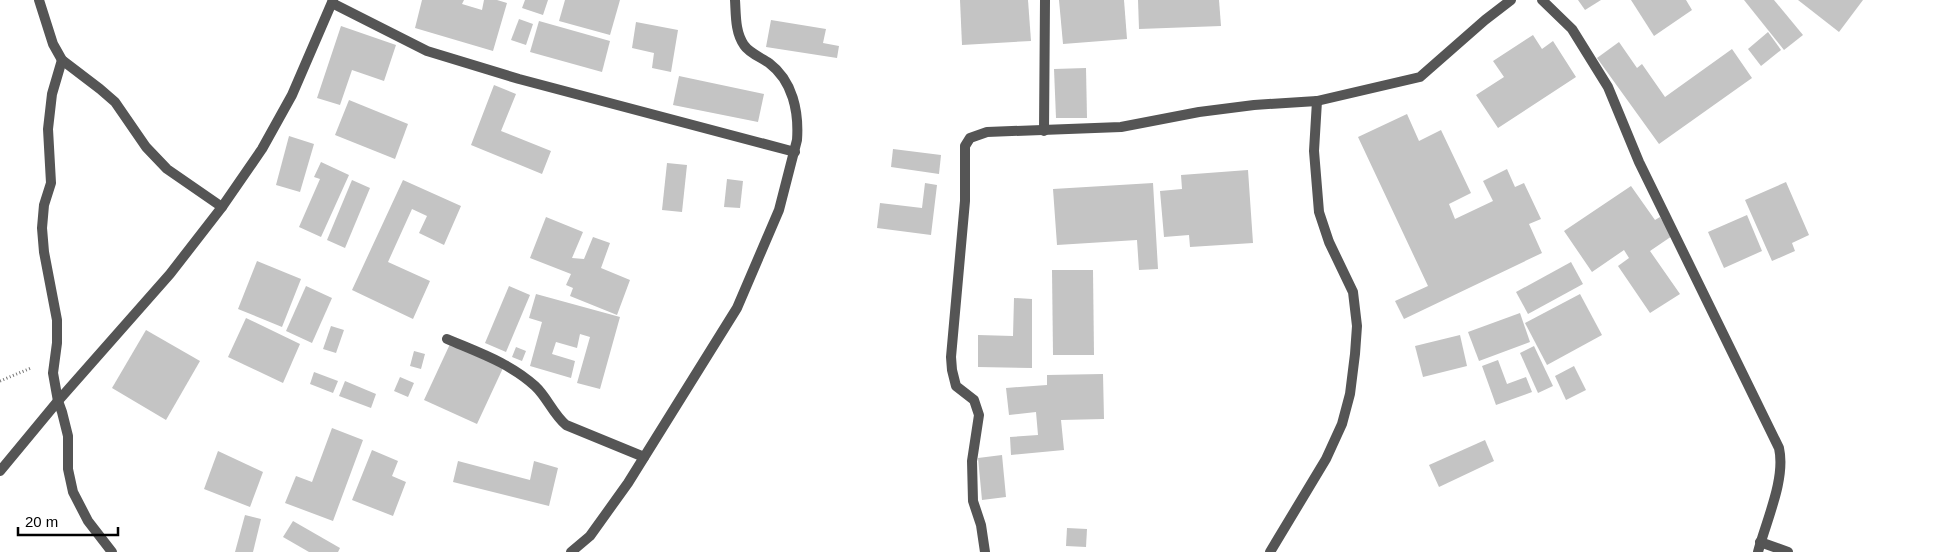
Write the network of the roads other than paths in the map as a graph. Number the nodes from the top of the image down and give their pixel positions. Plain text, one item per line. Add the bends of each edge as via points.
1 (39, 0) edge
2 (735, 0) edge
3 (1045, 0) edge
4 (1511, 0) edge
5 (1542, 0) edge
6 (332, 2) edge
7 (62, 60) junction
8 (1316, 101) junction
9 (1044, 131) junction
10 (794, 152) junction
11 (222, 207) junction
12 (447, 339) dead end
13 (58, 401) junction
14 (644, 457) junction
15 (0, 471) edge
16 (1759, 547) edge
17 (112, 552) edge
18 (571, 552) edge
19 (984, 552) edge
20 (1270, 552) edge
21 (1788, 552) edge

1 - 7 street via 53,44
2 - 10 street via 737,29 745,47 776,69 790,88 798,130
3 - 9 street
4 - 8 street via 1420,77
5 - 16 street via 1572,30 1608,87 1638,162 1779,448 1782,461 1780,478
6 - 10 street via 426,51
6 - 11 street via 292,95 262,149
7 - 11 street via 115,102 146,147 167,169
7 - 13 street via 49,120 51,183 44,205 42,228 57,320 53,373
8 - 9 street via 1199,112 1121,127
8 - 20 street via 1314,150 1319,212 1329,242 1353,292 1357,326 1355,354 1342,424 1326,459
9 - 19 street via 981,133 970,138 965,146 965,201 951,357 956,386 974,400 978,415 972,461 973,501 981,525
10 - 14 street via 779,210 737,308
11 - 13 street via 170,274
12 - 14 street via 511,368 536,387 566,425
13 - 15 street
13 - 17 street via 68,436 68,469 73,492 88,521
14 - 18 street via 590,536
16 - 21 street

